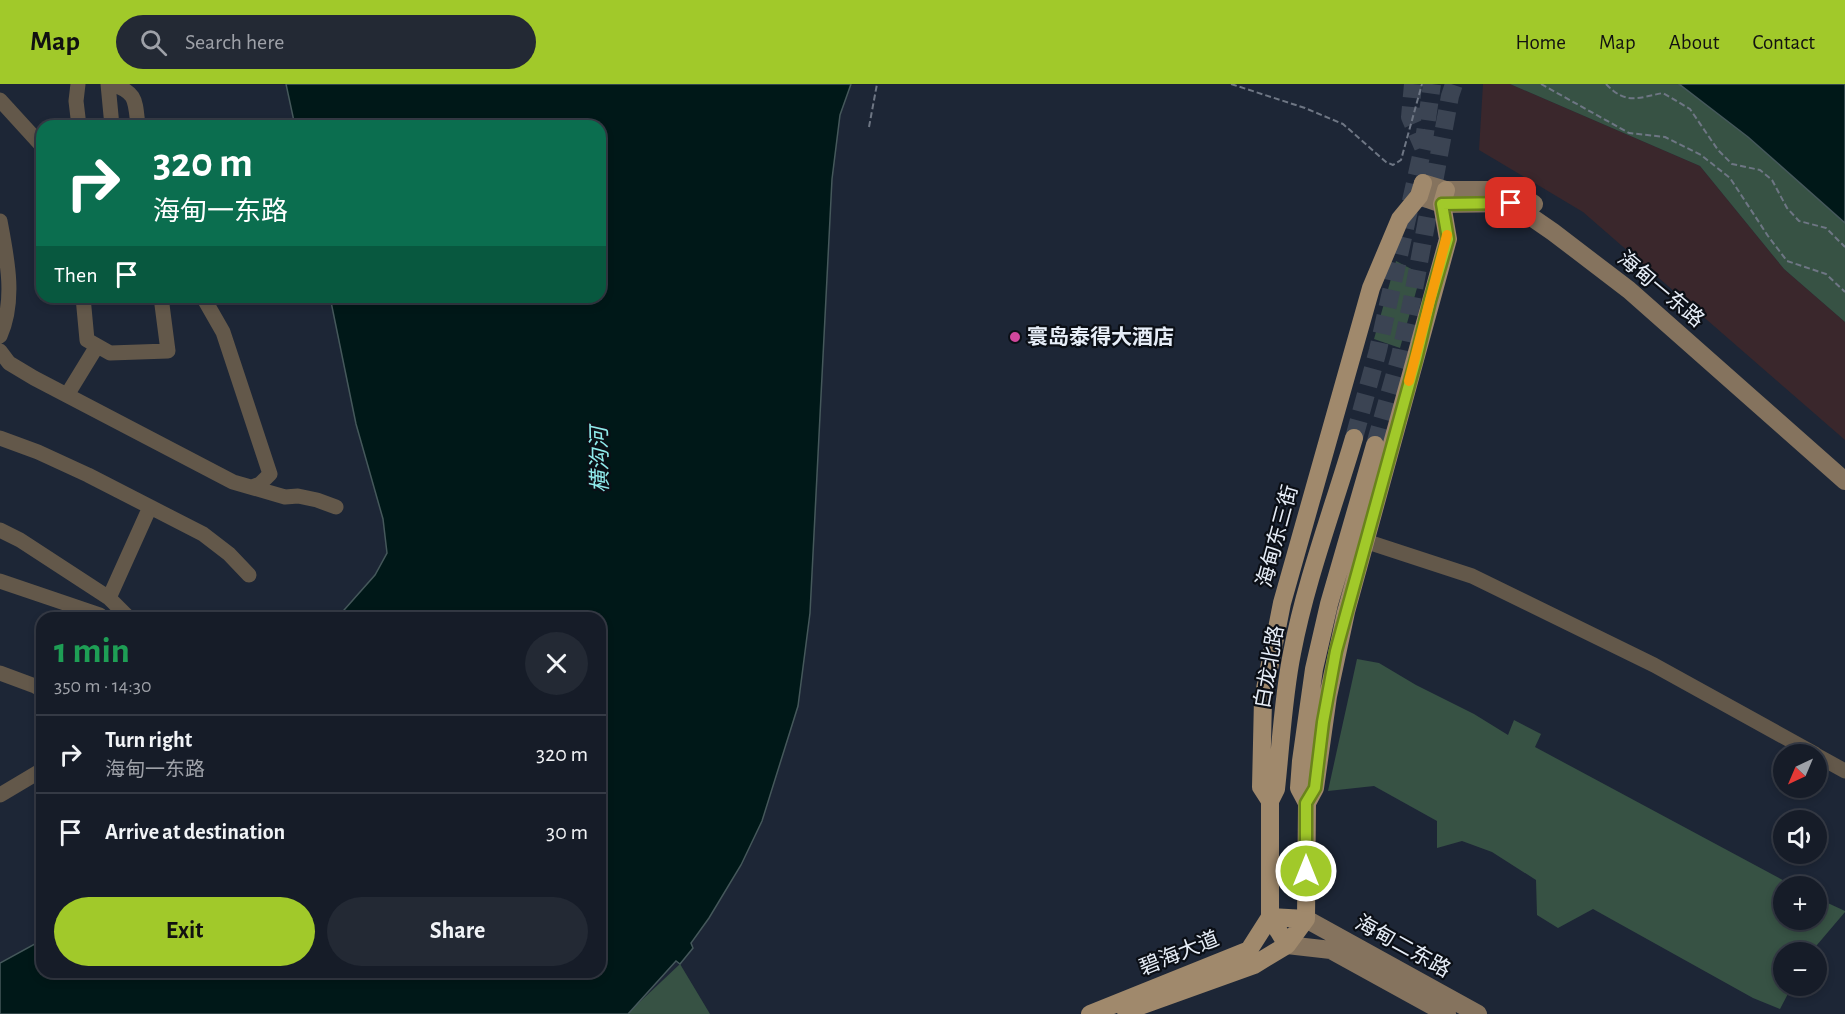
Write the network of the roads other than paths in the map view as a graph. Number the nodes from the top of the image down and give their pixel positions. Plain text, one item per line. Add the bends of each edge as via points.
1 (78, 84) edge
2 (110, 84) edge
3 (0, 100) edge
4 (78, 120) edge
5 (112, 120) edge
6 (137, 120) edge
7 (36, 140) edge
8 (1421, 189) joint
9 (1444, 197) junction
10 (0, 221) edge
11 (84, 303) edge
12 (162, 303) edge
13 (206, 303) edge
14 (0, 336) edge
15 (97, 346) junction
16 (0, 351) edge
17 (67, 395) junction
18 (0, 438) edge
19 (1354, 438) tunnel mouth
20 (1375, 445) tunnel mouth
21 (1845, 470) edge
22 (1845, 482) edge
23 (252, 487) junction
24 (150, 507) junction
25 (336, 507) dead end
26 (0, 531) edge
27 (1365, 541) junction
28 (249, 575) dead end
29 (0, 582) edge
30 (109, 598) junction
31 (91, 612) edge
32 (123, 612) edge
33 (0, 673) edge
34 (36, 687) edge
35 (1796, 744) edge
36 (1827, 761) edge
37 (1845, 771) edge
38 (36, 774) edge
39 (0, 795) edge
40 (1270, 801) junction
41 (1306, 803) junction
42 (1270, 917) junction
43 (1306, 919) junction
44 (1287, 945) junction
45 (1090, 1014) edge
46 (1119, 1014) edge
47 (1447, 1014) edge
48 (1478, 1014) edge

1 - 4 street
2 - 5 street
2 - 6 street via 128,90
3 - 7 street
8 - 9 main road, 海甸一东路
8 - 40 main road, 海甸东三街 via 1400,219 1371,288 1280,611 1263,699 1261,787
9 - 21 main road, 海甸一东路 via 1513,190 1644,289
9 - 22 main road, 海甸一东路 via 1511,203 1553,232 1629,290
9 - 27 main road via 1448,239
10 - 14 street via 9,279 7,321
11 - 15 street via 87,340
12 - 15 street via 168,351 110,352
13 - 23 street via 223,332 270,474
15 - 17 street
16 - 17 street via 9,363
17 - 23 street via 233,482
18 - 24 street via 38,452
19 - 40 main road, 白龙北路 via 1293,651 1276,789
20 - 41 main road via 1314,669 1300,761 1299,788
23 - 25 street
24 - 28 street via 203,534
24 - 30 street
26 - 30 street
27 - 35 street via 1472,576 1654,665
27 - 41 main road via 1336,651 1315,788
29 - 31 street
30 - 32 street
33 - 34 street
36 - 37 street
38 - 39 street
40 - 42 main road, 海甸东三街
41 - 43 main road
42 - 43 main road
42 - 44 main road
42 - 45 main road, 碧海大道 via 1249,950
43 - 44 main road
43 - 48 main road, 海甸二东路
44 - 46 main road, 碧海大道 via 1254,965
44 - 47 main road, 海甸二东路 via 1331,950

